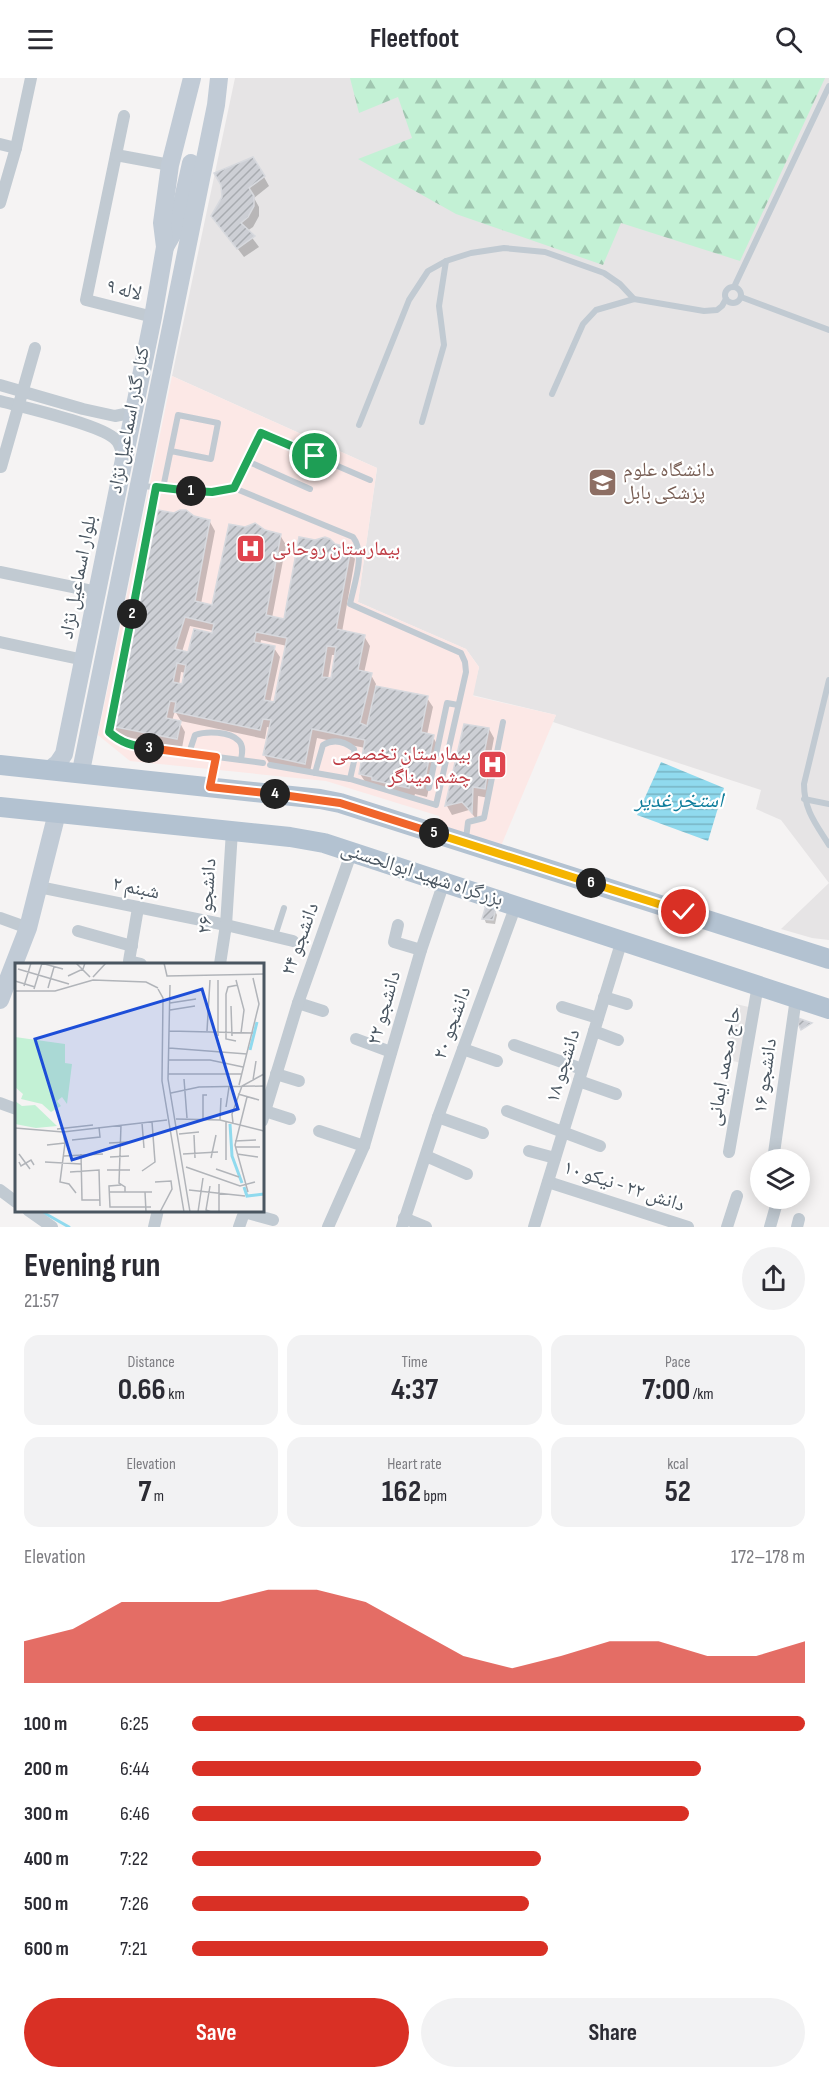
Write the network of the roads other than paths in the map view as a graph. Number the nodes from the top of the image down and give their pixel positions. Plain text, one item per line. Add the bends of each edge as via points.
1 (31, 78) edge
2 (192, 78) edge
3 (214, 78) edge
4 (219, 78) edge
5 (829, 86) edge
6 (124, 116) dead end
7 (0, 144) edge
8 (16, 148) junction
9 (116, 155) junction
10 (170, 165) junction
11 (0, 203) edge
12 (165, 247) junction
13 (446, 261) junction
14 (734, 287) junction
15 (741, 297) junction
16 (634, 299) junction
17 (726, 299) junction
18 (153, 317) junction
19 (829, 330) edge
20 (35, 348) dead end
21 (0, 385) edge
22 (552, 394) dead end
23 (21, 399) junction
24 (0, 401) edge
25 (135, 405) junction
26 (83, 409) junction
27 (79, 422) junction
28 (422, 422) dead end
29 (359, 425) dead end
30 (171, 451) junction
31 (124, 458) junction
32 (247, 461) junction
33 (1, 468) edge
34 (370, 480) dead end
35 (153, 487) junction
36 (234, 488) junction
37 (310, 489) dead end
38 (0, 572) edge
39 (97, 592) junction
40 (0, 642) edge
41 (84, 660) junction
42 (828, 683) edge
43 (458, 705) junction
44 (503, 722) dead end
45 (189, 753) junction
46 (64, 754) junction
47 (216, 757) junction
48 (241, 760) junction
49 (0, 765) edge
50 (49, 770) junction
51 (81, 771) junction
52 (315, 773) junction
53 (112, 777) junction
54 (350, 779) junction
55 (210, 787) junction
56 (429, 788) dead end
57 (804, 799) junction
58 (829, 804) edge
59 (0, 807) edge
60 (57, 813) junction
61 (232, 831) junction
62 (466, 843) junction
63 (829, 845) edge
64 (352, 851) junction
65 (444, 882) junction
66 (39, 887) junction
67 (516, 905) junction
68 (138, 908) junction
69 (284, 908) dead end
70 (0, 918) edge
71 (226, 925) junction
72 (398, 925) dead end
73 (28, 928) junction
74 (78, 931) dead end
75 (275, 937) junction
76 (622, 940) junction
77 (293, 941) dead end
78 (132, 946) junction
79 (421, 950) junction
80 (829, 959) edge
81 (17, 963) edge
82 (137, 963) edge
83 (220, 963) edge
84 (15, 968) edge
85 (758, 986) junction
86 (7, 992) edge
87 (604, 997) junction
88 (796, 998) junction
89 (298, 1003) junction
90 (627, 1004) dead end
91 (829, 1004) edge
92 (562, 1007) dead end
93 (829, 1009) edge
94 (323, 1011) dead end
95 (598, 1018) junction
96 (594, 1031) junction
97 (356, 1039) dead end
98 (618, 1040) dead end
99 (514, 1045) dead end
100 (463, 1049) junction
101 (391, 1052) junction
102 (497, 1061) dead end
103 (276, 1074) junction
104 (581, 1075) junction
105 (299, 1081) dead end
106 (616, 1094) dead end
107 (0, 1103) edge
108 (15, 1109) edge
109 (507, 1111) dead end
110 (264, 1116) edge
111 (438, 1117) junction
112 (290, 1119) dead end
113 (319, 1131) dead end
114 (563, 1132) junction
115 (483, 1133) dead end
116 (364, 1146) junction
117 (600, 1146) dead end
118 (775, 1149) edge
119 (529, 1151) dead end
120 (729, 1152) dead end
121 (426, 1156) junction
122 (555, 1158) junction
123 (467, 1174) dead end
124 (548, 1182) junction
125 (0, 1190) edge
126 (737, 1196) dead end
127 (15, 1201) edge
128 (775, 1209) edge
129 (31, 1212) edge
130 (158, 1212) edge
131 (244, 1212) edge
132 (247, 1212) edge
133 (273, 1220) dead end
134 (403, 1223) edge
135 (52, 1227) edge
136 (154, 1227) edge
137 (239, 1227) edge
138 (328, 1227) edge
139 (426, 1227) edge
140 (534, 1227) edge
141 (688, 1227) edge
142 (727, 1227) edge
143 (770, 1227) edge

1 - 8 street
2 - 10 main road, بلوار اسماعیل نژاد
3 - 12 main road, بلوار اسماعیل نژاد via 177,226
4 - 35 main road, کنار گذر اسماعیل نژاد
5 - 14 lane
6 - 9 street
7 - 8 street
8 - 11 street
9 - 10 street
9 - 18 street, لاله ۹ via 86,300
10 - 12 main road, بلوار اسماعیل نژاد via 162,223
12 - 18 main road, بلوار اسماعیل نژاد
13 - 16 lane via 504,248 544,252 604,273
13 - 28 lane via 439,306 444,345
13 - 29 lane via 428,271 409,300
14 - 15 lane via 740,290
14 - 17 lane via 725,292
15 - 17 lane via 736,302
15 - 19 lane
16 - 17 lane via 704,311 717,310
16 - 22 lane via 596,310 583,324
18 - 25 main road, بلوار اسماعیل نژاد
20 - 23 street
21 - 23 street
23 - 24 street
23 - 26 street
23 - 27 street
23 - 33 street
25 - 26 street via 120,416
25 - 31 main road, بلوار اسماعیل نژاد
26 - 27 street
27 - 31 street via 113,437
30 - 30 lane via 178,415 218,423 211,459
30 - 35 lane
31 - 39 main road, بلوار اسماعیل نژاد
32 - 34 lane via 261,433
32 - 36 lane
32 - 37 lane
35 - 36 lane via 212,492
35 - 45 lane via 109,732 133,746
35 - 51 main road, کنار گذر اسماعیل نژاد
36 - 43 lane via 353,537 359,553 350,604 461,653 466,672
38 - 39 street
39 - 41 main road, بلوار اسماعیل نژاد
40 - 41 street
41 - 46 main road, بلوار اسماعیل نژاد
42 - 57 lane via 804,784
43 - 54 lane via 436,805
43 - 56 lane via 447,703
44 - 62 lane via 484,818 468,822
45 - 47 lane
45 - 48 lane via 195,735 203,732 239,741
46 - 50 main road
46 - 51 main road
47 - 48 lane
47 - 55 lane
48 - 52 lane
49 - 50 main road
50 - 53 main road
51 - 53 main road
52 - 54 lane
52 - 54 lane via 323,745 341,742 354,749
53 - 55 main road
55 - 62 main road via 329,801
57 - 58 lane
57 - 63 lane
59 - 60 main road, بزرگراه شهید ابوالحسنی
60 - 61 main road, بزرگراه شهید ابوالحسنی
60 - 66 main road
61 - 64 main road, بزرگراه شهید ابوالحسنی via 309,840
61 - 71 street, دانشجو ۲۶
62 - 80 main road
64 - 65 main road, بزرگراه شهید ابوالحسنی
64 - 89 street, دانشجو ۲۴
65 - 67 main road, بزرگراه شهید ابوالحسنی
65 - 79 street, دانشجو ۲۲
66 - 68 street, شبنم ۲
66 - 73 main road
67 - 76 main road, بزرگراه شهید ابوالحسنی
67 - 100 street, دانشجو ۲۰
68 - 71 street, شبنم ۲
68 - 78 street
69 - 75 lane
70 - 73 street
71 - 75 street, شبنم ۲
71 - 83 street, دانشجو ۲۶
72 - 79 street via 394,942
73 - 81 main road
74 - 78 street
75 - 77 street, شبنم ۲
76 - 85 main road, بزرگراه شهید ابوالحسنی
76 - 87 street, دانشجو ۱۸
78 - 82 street via 129,961
79 - 101 street, دانشجو ۲۲
84 - 86 main road
85 - 88 main road, بزرگراه شهید ابوالحسنی
85 - 120 street, حاج محمد ایمانی
87 - 90 street
87 - 95 street, دانشجو ۱۸
88 - 91 main road
88 - 93 main road, بزرگراه شهید ابوالحسنی
88 - 118 street, دانشجو ۱۶
89 - 94 street
89 - 103 street, دانشجو ۲۴
92 - 95 street
95 - 96 street, دانشجو ۱۸
96 - 98 street
96 - 104 street, دانشجو ۱۸
97 - 101 street
99 - 104 street
100 - 102 street
100 - 111 street, دانشجو ۲۰
101 - 116 street, دانشجو ۲۲
103 - 105 street
103 - 110 street, دانشجو ۲۴
104 - 106 street
104 - 114 street, دانشجو ۱۸
107 - 108 street
109 - 114 street
110 - 112 street
111 - 115 street
111 - 121 street, دانشجو ۲۰
113 - 116 street
114 - 117 street
114 - 122 street, دانشجو ۱۸
116 - 138 street, دانشجو ۲۲
119 - 122 street
121 - 123 street
121 - 134 street, دانشجو ۲۰
122 - 124 street, دانشجو ۱۸
124 - 140 street, دانشجو ۱۸
124 - 141 street, دانش ۲۲ - نیکو ۱۰
125 - 127 street
126 - 142 street
128 - 143 street
129 - 135 street
130 - 136 street
131 - 137 street
132 - 133 street
134 - 139 street

